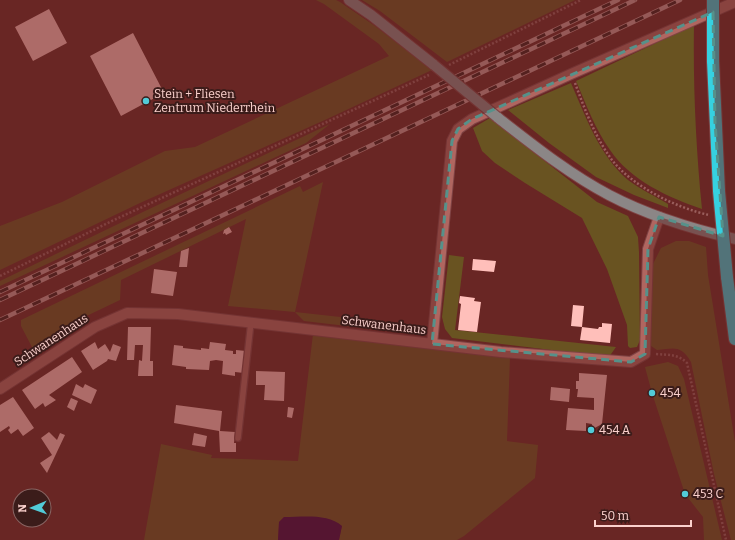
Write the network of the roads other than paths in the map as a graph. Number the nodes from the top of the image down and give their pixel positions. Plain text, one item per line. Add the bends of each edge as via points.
1 (349, 0) edge
2 (713, 0) edge
3 (735, 2) edge
4 (660, 217) junction
5 (735, 239) edge
6 (251, 322) junction
7 (735, 338) edge
8 (432, 344) junction
9 (0, 389) edge
10 (238, 438) dead end

1 - 4 main road, bridge via 371,15 433,69 560,165 609,195
2 - 7 highway, bridge via 719,191
3 - 8 street via 472,119 458,129 452,141
4 - 5 main road via 697,230
4 - 8 street, Schwanenhaus via 648,249 646,354 631,362
6 - 8 street, Schwanenhaus
6 - 9 street, Schwanenhaus via 178,314 127,313 95,327
6 - 10 lane

